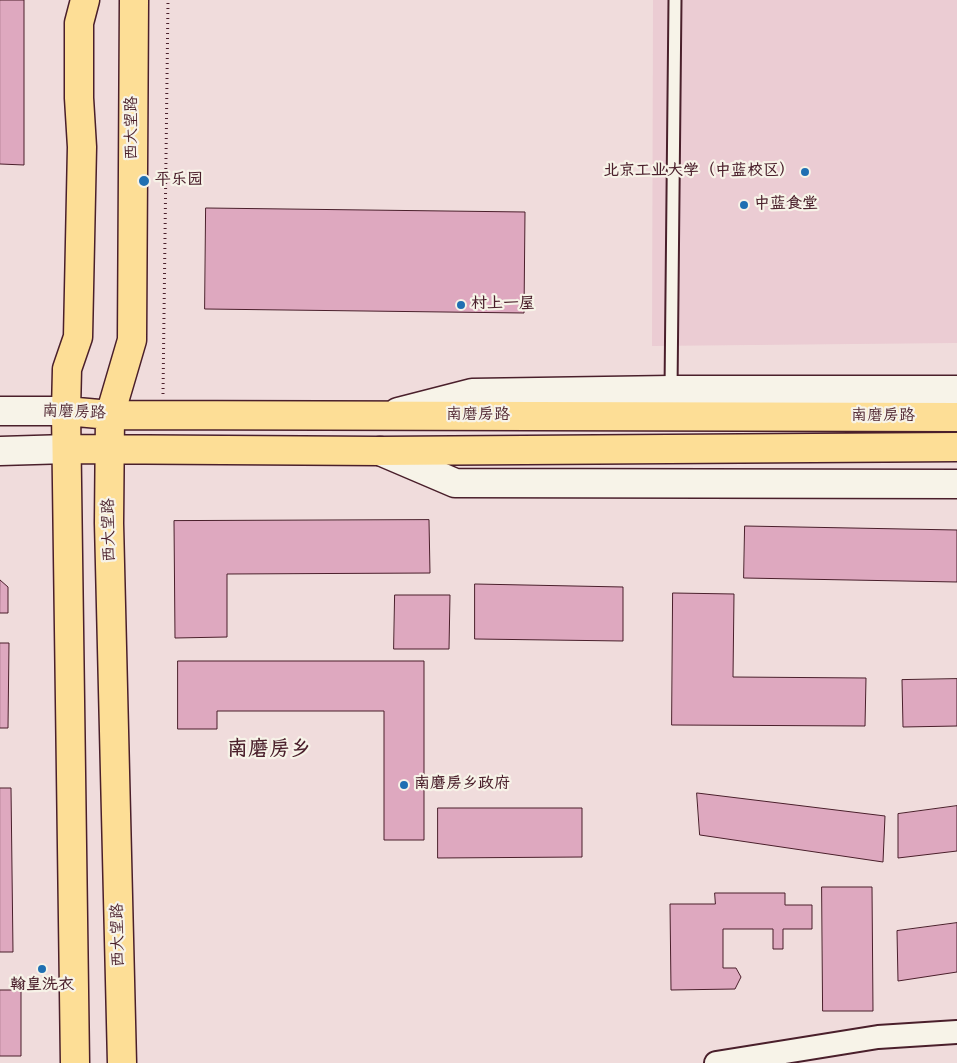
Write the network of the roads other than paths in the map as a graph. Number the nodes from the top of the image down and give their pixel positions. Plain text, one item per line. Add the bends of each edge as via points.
1 (134, 0) edge
2 (675, 0) edge
3 (79, 8) edge
4 (671, 390) junction
5 (957, 390) edge
6 (0, 411) edge
7 (66, 411) junction
8 (110, 415) junction
9 (384, 415) junction
10 (957, 417) edge
11 (957, 447) edge
12 (68, 449) junction
13 (110, 449) junction
14 (0, 451) edge
15 (380, 451) junction
16 (957, 484) edge
17 (957, 1032) edge
18 (75, 1063) edge
19 (122, 1063) edge
20 (716, 1063) edge

1 - 8 main road, 西大望路 via 132,340
2 - 4 lane
3 - 7 main road via 82,147 78,338 67,369
4 - 5 street
4 - 9 street via 472,393
6 - 7 street, 南磨房路
7 - 8 main road, 南磨房路
7 - 12 main road
8 - 9 main road, 南磨房路
8 - 13 main road, 西大望路
9 - 10 main road, 南磨房路
11 - 15 main road, 南磨房路
12 - 13 main road, 南磨房路
12 - 14 street, 南磨房路
12 - 18 main road
13 - 15 main road, 南磨房路
13 - 19 main road, 西大望路
15 - 16 street via 455,483
17 - 20 street via 878,1037

